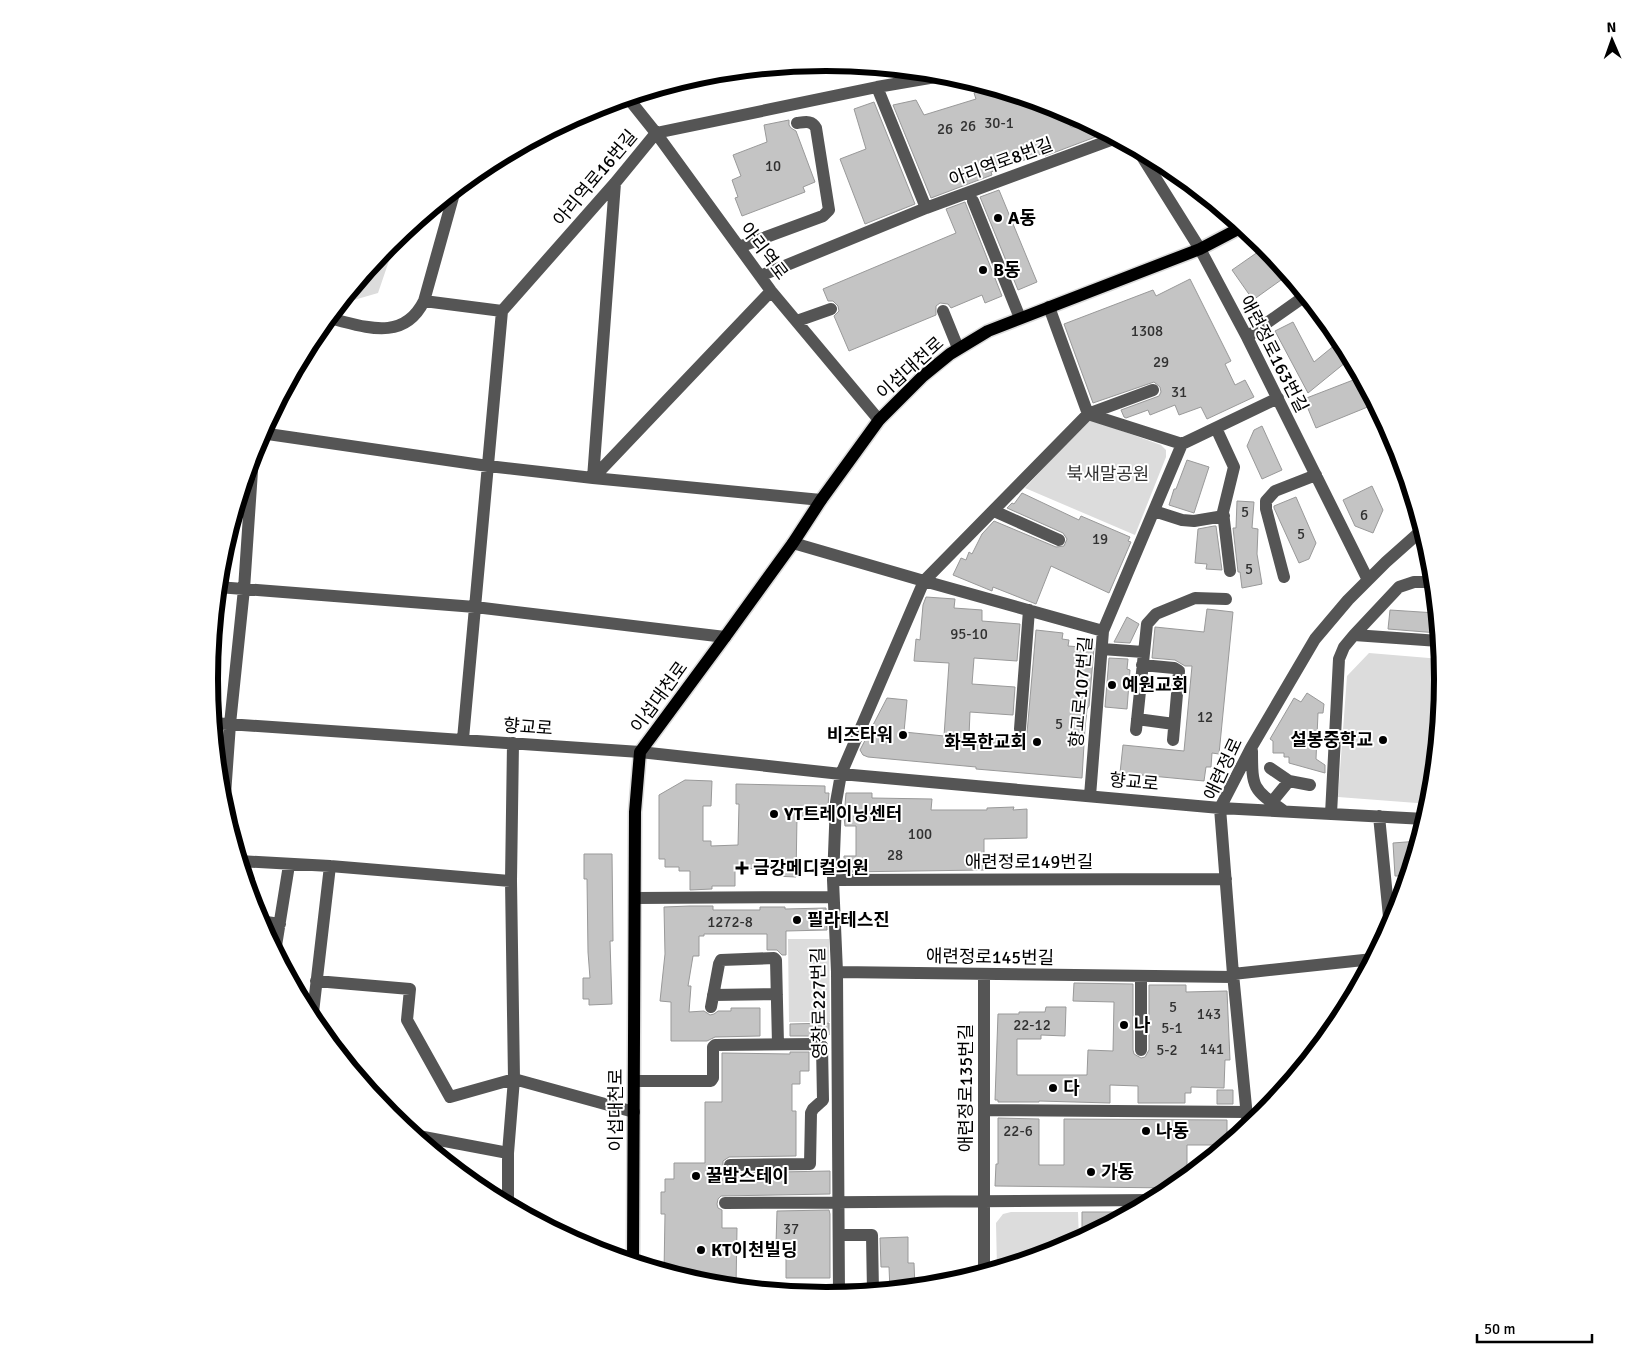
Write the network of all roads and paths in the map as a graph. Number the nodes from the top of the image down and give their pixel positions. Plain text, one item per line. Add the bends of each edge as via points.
1 (921, 79) edge
2 (878, 87) junction
3 (632, 103) edge
4 (797, 123) dead end
5 (656, 133) junction
6 (1108, 141) edge
7 (1146, 163) edge
8 (615, 183) junction
9 (452, 200) edge
10 (972, 200) dead end
11 (926, 208) junction
12 (1236, 230) edge
13 (740, 247) junction
14 (1200, 249) junction
15 (760, 276) junction
16 (772, 290) junction
17 (1301, 299) edge
18 (424, 301) junction
19 (1049, 307) junction
20 (831, 309) dead end
21 (502, 311) junction
22 (943, 311) dead end
23 (1020, 318) junction
24 (336, 320) edge
25 (797, 321) junction
26 (1247, 337) junction
27 (958, 348) junction
28 (1154, 390) dead end
29 (1278, 398) junction
30 (1088, 414) junction
31 (879, 420) junction
32 (1216, 428) junction
33 (270, 433) edge
34 (1182, 444) junction
35 (488, 466) junction
36 (1316, 475) junction
37 (593, 478) junction
38 (251, 480) edge
39 (821, 500) junction
40 (994, 511) junction
41 (1154, 511) junction
42 (1224, 516) junction
43 (1417, 535) edge
44 (1059, 540) dead end
45 (793, 543) junction
46 (1230, 571) dead end
47 (1284, 577) dead end
48 (1368, 580) junction
49 (924, 582) junction
50 (1426, 582) edge
51 (225, 588) edge
52 (244, 589) junction
53 (1226, 599) dead end
54 (475, 607) junction
55 (1029, 610) junction
56 (1103, 630) junction
57 (1354, 635) junction
58 (726, 637) junction
59 (1433, 641) edge
60 (1102, 649) junction
61 (1142, 658) junction
62 (219, 723) edge
63 (230, 724) junction
64 (1174, 724) junction
65 (1020, 729) dead end
66 (464, 739) junction
67 (1173, 740) dead end
68 (513, 743) junction
69 (1252, 748) junction
70 (640, 752) junction
71 (1270, 768) dead end
72 (840, 774) junction
73 (226, 779) edge
74 (1289, 781) junction
75 (1310, 785) dead end
76 (1090, 796) junction
77 (1271, 803) junction
78 (1220, 808) junction
79 (1284, 811) junction
80 (1331, 814) junction
81 (1379, 816) junction
82 (1418, 819) edge
83 (246, 862) edge
84 (289, 865) junction
85 (330, 866) junction
86 (1226, 879) junction
87 (833, 880) junction
88 (511, 881) junction
89 (833, 896) junction
90 (635, 898) junction
91 (1388, 911) edge
92 (268, 922) edge
93 (280, 924) junction
94 (277, 942) edge
95 (1366, 960) edge
96 (837, 972) junction
97 (984, 974) junction
98 (1141, 976) junction
99 (1233, 976) junction
100 (316, 981) junction
101 (777, 994) junction
102 (313, 1007) edge
103 (778, 1044) junction
104 (1141, 1050) dead end
105 (514, 1079) junction
106 (634, 1082) junction
107 (984, 1110) junction
108 (634, 1112) junction
109 (1247, 1112) junction
110 (1247, 1118) edge
111 (425, 1137) edge
112 (508, 1153) junction
113 (730, 1165) dead end
114 (508, 1197) edge
115 (839, 1202) junction
116 (984, 1202) junction
117 (1136, 1202) edge
118 (724, 1203) dead end
119 (840, 1235) junction
120 (633, 1256) edge
121 (984, 1267) edge
122 (873, 1285) edge
123 (839, 1287) edge

1 - 2 street, 아리역로16번길
2 - 5 street, 아리역로16번길
2 - 11 street
3 - 5 street, 아리역로
4 - 13 street via 808,122 816,128 829,210 823,216
5 - 8 street, 아리역로16번길
5 - 13 street, 아리역로
6 - 11 street, 아리역로8번길
7 - 14 street, 애련정로163번길
8 - 21 street, 아리역로16번길
8 - 37 street
9 - 18 street
10 - 23 street
11 - 15 street, 아리역로8번길
12 - 14 main road, 이섭대천로
13 - 15 street, 아리역로
14 - 19 main road, 이섭대천로
14 - 26 street, 애련정로163번길
15 - 16 street, 아리역로
16 - 25 street, 아리역로
16 - 37 street
17 - 26 street
18 - 21 street
18 - 24 street via 408,322 394,328 377,329
19 - 23 main road, 이섭대천로
19 - 30 street
20 - 25 street
21 - 35 street
22 - 27 street
23 - 27 main road, 이섭대천로
25 - 31 street, 아리역로
26 - 29 street, 애련정로163번길
27 - 31 main road, 이섭대천로 via 923,376
28 - 30 street
29 - 32 street
29 - 36 street, 애련정로163번길
30 - 34 street
30 - 40 street
31 - 39 main road, 이섭대천로
32 - 34 street
32 - 42 street via 1234,467 1223,505
33 - 35 street
34 - 41 street, 향교로107번길
35 - 37 street
35 - 54 street
36 - 47 street via 1275,491 1266,501
36 - 48 street, 애련정로163번길
37 - 39 street
38 - 52 street
39 - 45 main road, 이섭대천로
40 - 44 street
40 - 49 street
41 - 42 street via 1182,520
41 - 56 street, 향교로107번길
42 - 46 street
43 - 48 street, 애련정로
45 - 49 street
45 - 58 main road, 이섭대천로
48 - 69 street, 애련정로 via 1315,639
49 - 55 street
49 - 72 street
50 - 57 street via 1399,587
51 - 52 street
52 - 54 street
52 - 63 street
53 - 61 street via 1195,598 1156,614 1147,624
54 - 58 street
54 - 66 street
55 - 56 street
55 - 65 street
56 - 60 street, 향교로107번길
57 - 59 street
57 - 80 street via 1340,659
58 - 70 main road, 이섭대천로
60 - 61 street
60 - 76 street, 향교로107번길
61 - 64 street via 1179,671
61 - 64 street via 1136,724
62 - 63 street, 향교로
63 - 66 street, 향교로
63 - 73 street
64 - 67 street
66 - 68 street, 향교로
68 - 70 street, 향교로
68 - 88 street
69 - 77 street via 1253,784
69 - 78 street, 애련정로
70 - 72 street, 향교로
70 - 90 main road, 이섭대천로 via 635,812
71 - 74 street
72 - 76 street, 향교로
72 - 87 street, 영창로227번길
74 - 75 street
74 - 77 street
76 - 78 street, 향교로
77 - 79 street
78 - 79 street, 향교로
78 - 86 street, 애련정로
79 - 80 street, 향교로
80 - 81 street, 향교로
81 - 82 street, 향교로
81 - 91 street
83 - 84 street
84 - 85 street
84 - 93 street
85 - 88 street
85 - 100 street
86 - 87 street, 애련정로149번길
86 - 99 street, 애련정로
87 - 89 street, 영창로227번길
88 - 105 street
89 - 90 street
89 - 96 street, 영창로227번길
90 - 106 main road, 이섭대천로
92 - 93 street
93 - 94 street
95 - 99 street, 애련정로145번길
96 - 97 street, 애련정로145번길
96 - 115 street, 영창로227번길
97 - 98 street, 애련정로145번길
97 - 107 street, 애련정로135번길
98 - 99 street, 애련정로145번길
98 - 104 street
99 - 109 street, 애련정로
100 - 102 street
100 - 105 street via 410,989 407,1020 450,1097
101 - 101 street via 776,960 723,960 719,964 712,1001
101 - 103 street
103 - 106 street via 714,1045 713,1078 710,1081
103 - 113 street via 818,1044 822,1047 823,1098 811,1113 810,1163
105 - 108 street
105 - 112 street
106 - 108 main road, 이섭대천로
107 - 109 street
107 - 116 street, 애련정로135번길
108 - 120 main road, 이섭대천로
109 - 110 street, 애련정로
111 - 112 street
112 - 114 street
115 - 116 street
115 - 118 street
115 - 119 street, 영창로227번길
116 - 117 street
116 - 121 street, 애련정로135번길
119 - 122 street via 873,1236
119 - 123 street, 영창로227번길

